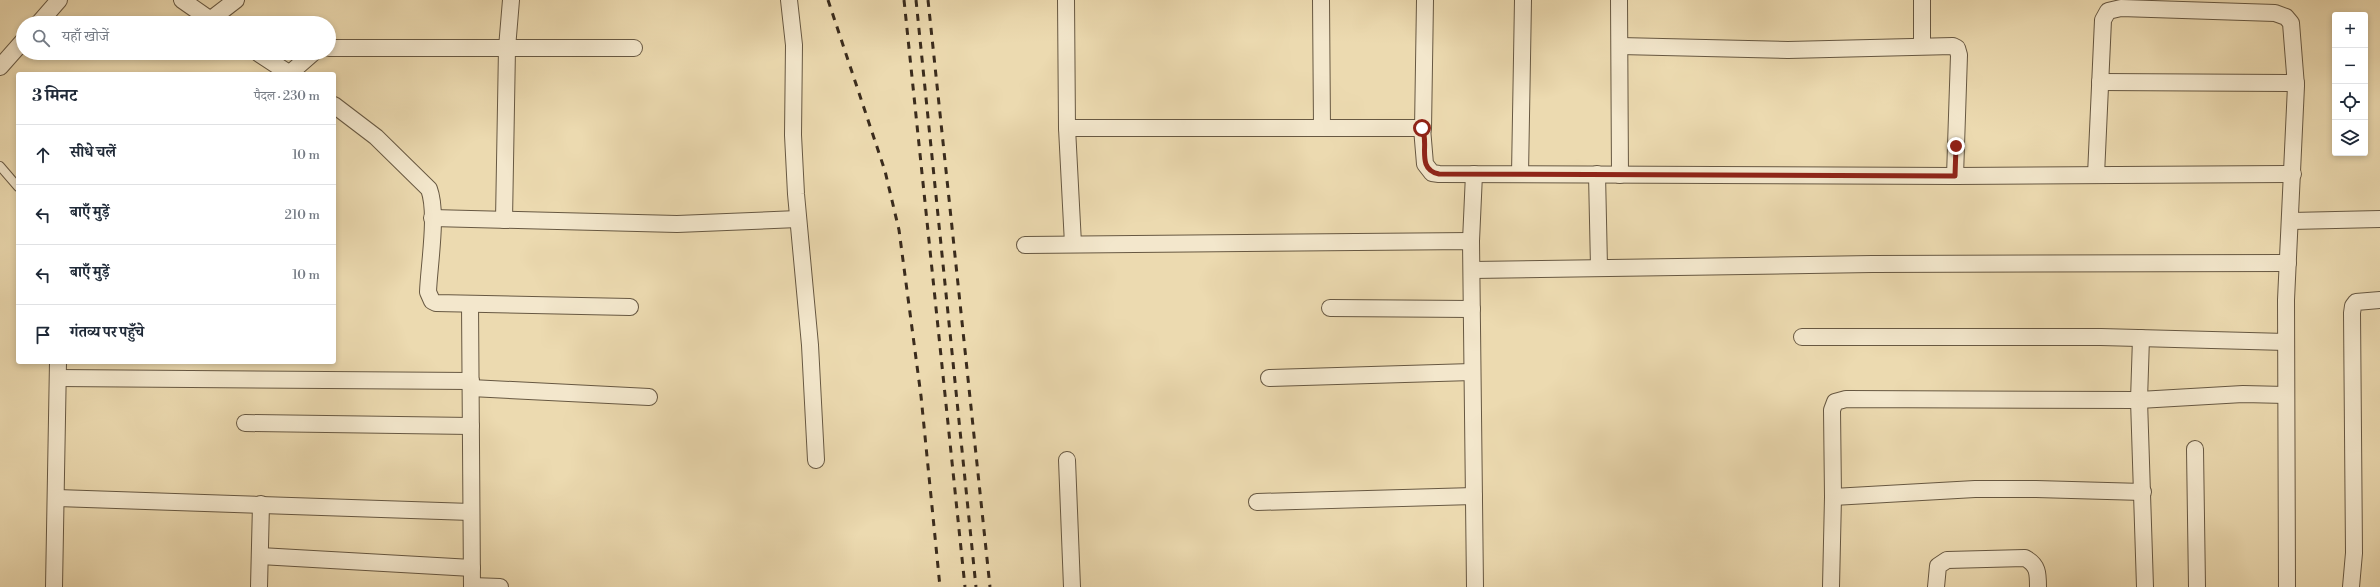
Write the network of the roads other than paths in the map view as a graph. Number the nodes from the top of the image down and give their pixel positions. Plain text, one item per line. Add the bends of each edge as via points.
1 (59, 0) edge
2 (182, 0) edge
3 (236, 0) edge
4 (511, 0) edge
5 (789, 0) edge
6 (1066, 0) edge
7 (1321, 0) edge
8 (1425, 0) edge
9 (1523, 0) edge
10 (1619, 0) edge
11 (1922, 0) edge
12 (45, 16) edge
13 (206, 16) edge
14 (218, 16) edge
15 (1922, 45) junction
16 (1620, 46) junction
17 (336, 48) edge
18 (507, 48) junction
19 (634, 48) dead end
20 (16, 49) edge
21 (269, 60) edge
22 (305, 60) edge
23 (0, 67) edge
24 (287, 72) edge
25 (292, 72) edge
26 (2100, 82) junction
27 (2296, 83) junction
28 (336, 107) edge
29 (1322, 127) junction
30 (1067, 128) junction
31 (1423, 129) junction
32 (0, 166) edge
33 (1474, 174) junction
34 (1520, 174) junction
35 (1597, 174) junction
36 (2293, 174) junction
37 (1620, 175) junction
38 (2096, 175) junction
39 (1955, 176) junction
40 (16, 185) edge
41 (432, 218) junction
42 (798, 219) junction
43 (504, 220) junction
44 (2380, 220) edge
45 (2291, 221) junction
46 (1471, 241) junction
47 (1073, 244) junction
48 (1025, 245) dead end
49 (2288, 263) junction
50 (1599, 267) junction
51 (1472, 270) junction
52 (2380, 300) edge
53 (470, 304) junction
54 (630, 306) dead end
55 (1330, 308) dead end
56 (1472, 309) junction
57 (1802, 337) dead end
58 (2141, 338) junction
59 (2286, 342) junction
60 (58, 370) edge
61 (1472, 372) junction
62 (1269, 378) dead end
63 (471, 384) junction
64 (2286, 395) junction
65 (649, 397) dead end
66 (2139, 400) junction
67 (245, 423) dead end
68 (471, 426) junction
69 (2195, 449) dead end
70 (816, 460) dead end
71 (1067, 460) dead end
72 (2143, 492) junction
73 (1474, 496) junction
74 (1833, 497) junction
75 (57, 498) junction
76 (1257, 502) dead end
77 (261, 504) junction
78 (471, 512) junction
79 (260, 556) junction
80 (472, 568) junction
81 (54, 587) edge
82 (259, 587) edge
83 (472, 587) edge
84 (500, 587) edge
85 (1072, 587) edge
86 (1474, 587) edge
87 (1831, 587) edge
88 (1936, 587) edge
89 (2038, 587) edge
90 (2145, 587) edge
91 (2197, 587) edge
92 (2287, 587) edge
93 (2351, 587) edge

1 - 12 street
2 - 13 street
3 - 14 street
4 - 18 street
5 - 42 street via 794,45 793,135
6 - 30 street
7 - 29 street
8 - 31 street
9 - 34 street
10 - 16 street
11 - 15 street
15 - 16 street via 1788,50
15 - 39 street via 1950,45 1957,48
16 - 37 street
17 - 18 street
18 - 19 street
18 - 43 street
20 - 23 street
21 - 24 street
22 - 25 street
26 - 27 street
26 - 27 street via 2103,20 2108,11 2121,8 2275,13 2286,17 2291,23 2293,36
26 - 38 street
27 - 36 street
28 - 41 street via 376,137 428,189 432,197
29 - 30 street
29 - 31 street
30 - 47 street
31 - 33 street via 1425,164 1432,173
32 - 40 lane
33 - 34 street
33 - 46 street
34 - 35 street
35 - 37 street
35 - 50 street
36 - 38 street
36 - 45 street
37 - 39 street
38 - 39 street
41 - 43 street
41 - 53 street via 429,297 436,304
42 - 43 street via 677,224
42 - 70 street via 810,345
44 - 45 street
45 - 49 street
46 - 47 street
46 - 51 street
47 - 48 street
49 - 50 street
49 - 59 street
50 - 51 street
51 - 56 street
52 - 93 street via 2364,300 2353,306 2354,552
53 - 54 street
53 - 63 street
55 - 56 street
56 - 61 street
57 - 58 street
58 - 59 street
58 - 66 street
59 - 64 street
60 - 63 street
60 - 75 street
61 - 62 street
61 - 73 street
63 - 65 street
63 - 68 street
64 - 66 street via 2243,394
64 - 92 street
66 - 72 street
66 - 74 street via 1846,399 1835,402 1832,410
67 - 68 street
68 - 78 street
69 - 91 street
71 - 85 street
72 - 74 street via 1975,489
72 - 90 street
73 - 76 street
73 - 86 street
74 - 87 street
75 - 77 street
75 - 81 street
77 - 78 street
77 - 79 street
78 - 80 street
79 - 80 street
79 - 82 street
80 - 83 street
83 - 84 street
88 - 89 street via 1938,566 1947,560 2025,558 2034,563 2038,570

